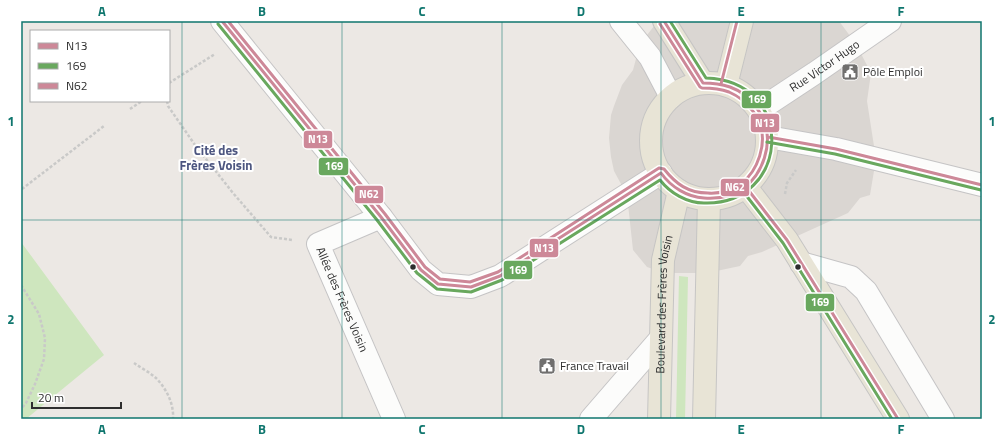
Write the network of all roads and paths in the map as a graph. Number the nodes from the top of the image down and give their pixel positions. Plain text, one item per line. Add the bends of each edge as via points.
1 (222, 21) edge
2 (621, 21) edge
3 (664, 21) edge
4 (742, 21) edge
5 (890, 21) edge
6 (237, 39) junction
7 (170, 82) edge
8 (703, 83) junction
9 (726, 85) junction
10 (672, 97) junction
11 (140, 102) edge
12 (167, 102) edge
13 (130, 109) dead end
14 (759, 110) junction
15 (104, 126) dead end
16 (768, 137) junction
17 (800, 167) dead end
18 (660, 173) junction
19 (982, 185) edge
20 (746, 186) junction
21 (22, 189) edge
22 (679, 191) junction
23 (709, 199) junction
24 (381, 217) junction
25 (781, 232) junction
26 (318, 244) junction
27 (801, 263) junction
28 (21, 285) edge
29 (661, 338) junction
30 (134, 363) dead end
31 (21, 409) edge
32 (173, 419) edge
33 (394, 419) edge
34 (591, 419) edge
35 (659, 419) edge
36 (704, 419) edge
37 (898, 419) edge
38 (943, 419) edge

1 - 6 street
2 - 10 street via 650,57
3 - 8 main road
4 - 9 main road
5 - 14 street, Rue Victor Hugo
6 - 7 path
6 - 24 street
8 - 9 main road
8 - 10 main road via 691,85
9 - 14 main road via 744,94
10 - 18 main road via 657,115 651,138 655,162
11 - 13 path
12 - 26 path via 195,145 271,237
14 - 16 main road
15 - 21 path
16 - 19 street via 836,149
16 - 20 main road via 766,156 758,173
17 - 25 path via 787,184
18 - 22 main road
18 - 24 street via 500,276 471,288 438,284 421,270
20 - 23 main road via 729,196
20 - 25 main road
22 - 23 main road
22 - 29 main road, Boulevard des Frères Voisin via 663,260
23 - 36 main road
24 - 26 street, Allée des Frères Voisin
25 - 27 main road
26 - 33 street, Allée des Frères Voisin
27 - 37 main road
27 - 38 street via 851,277 866,291
28 - 31 path via 39,314 45,338 44,359 35,384
29 - 34 street
29 - 35 main road, Boulevard des Frères Voisin
30 - 32 path via 156,379 169,396 174,412

